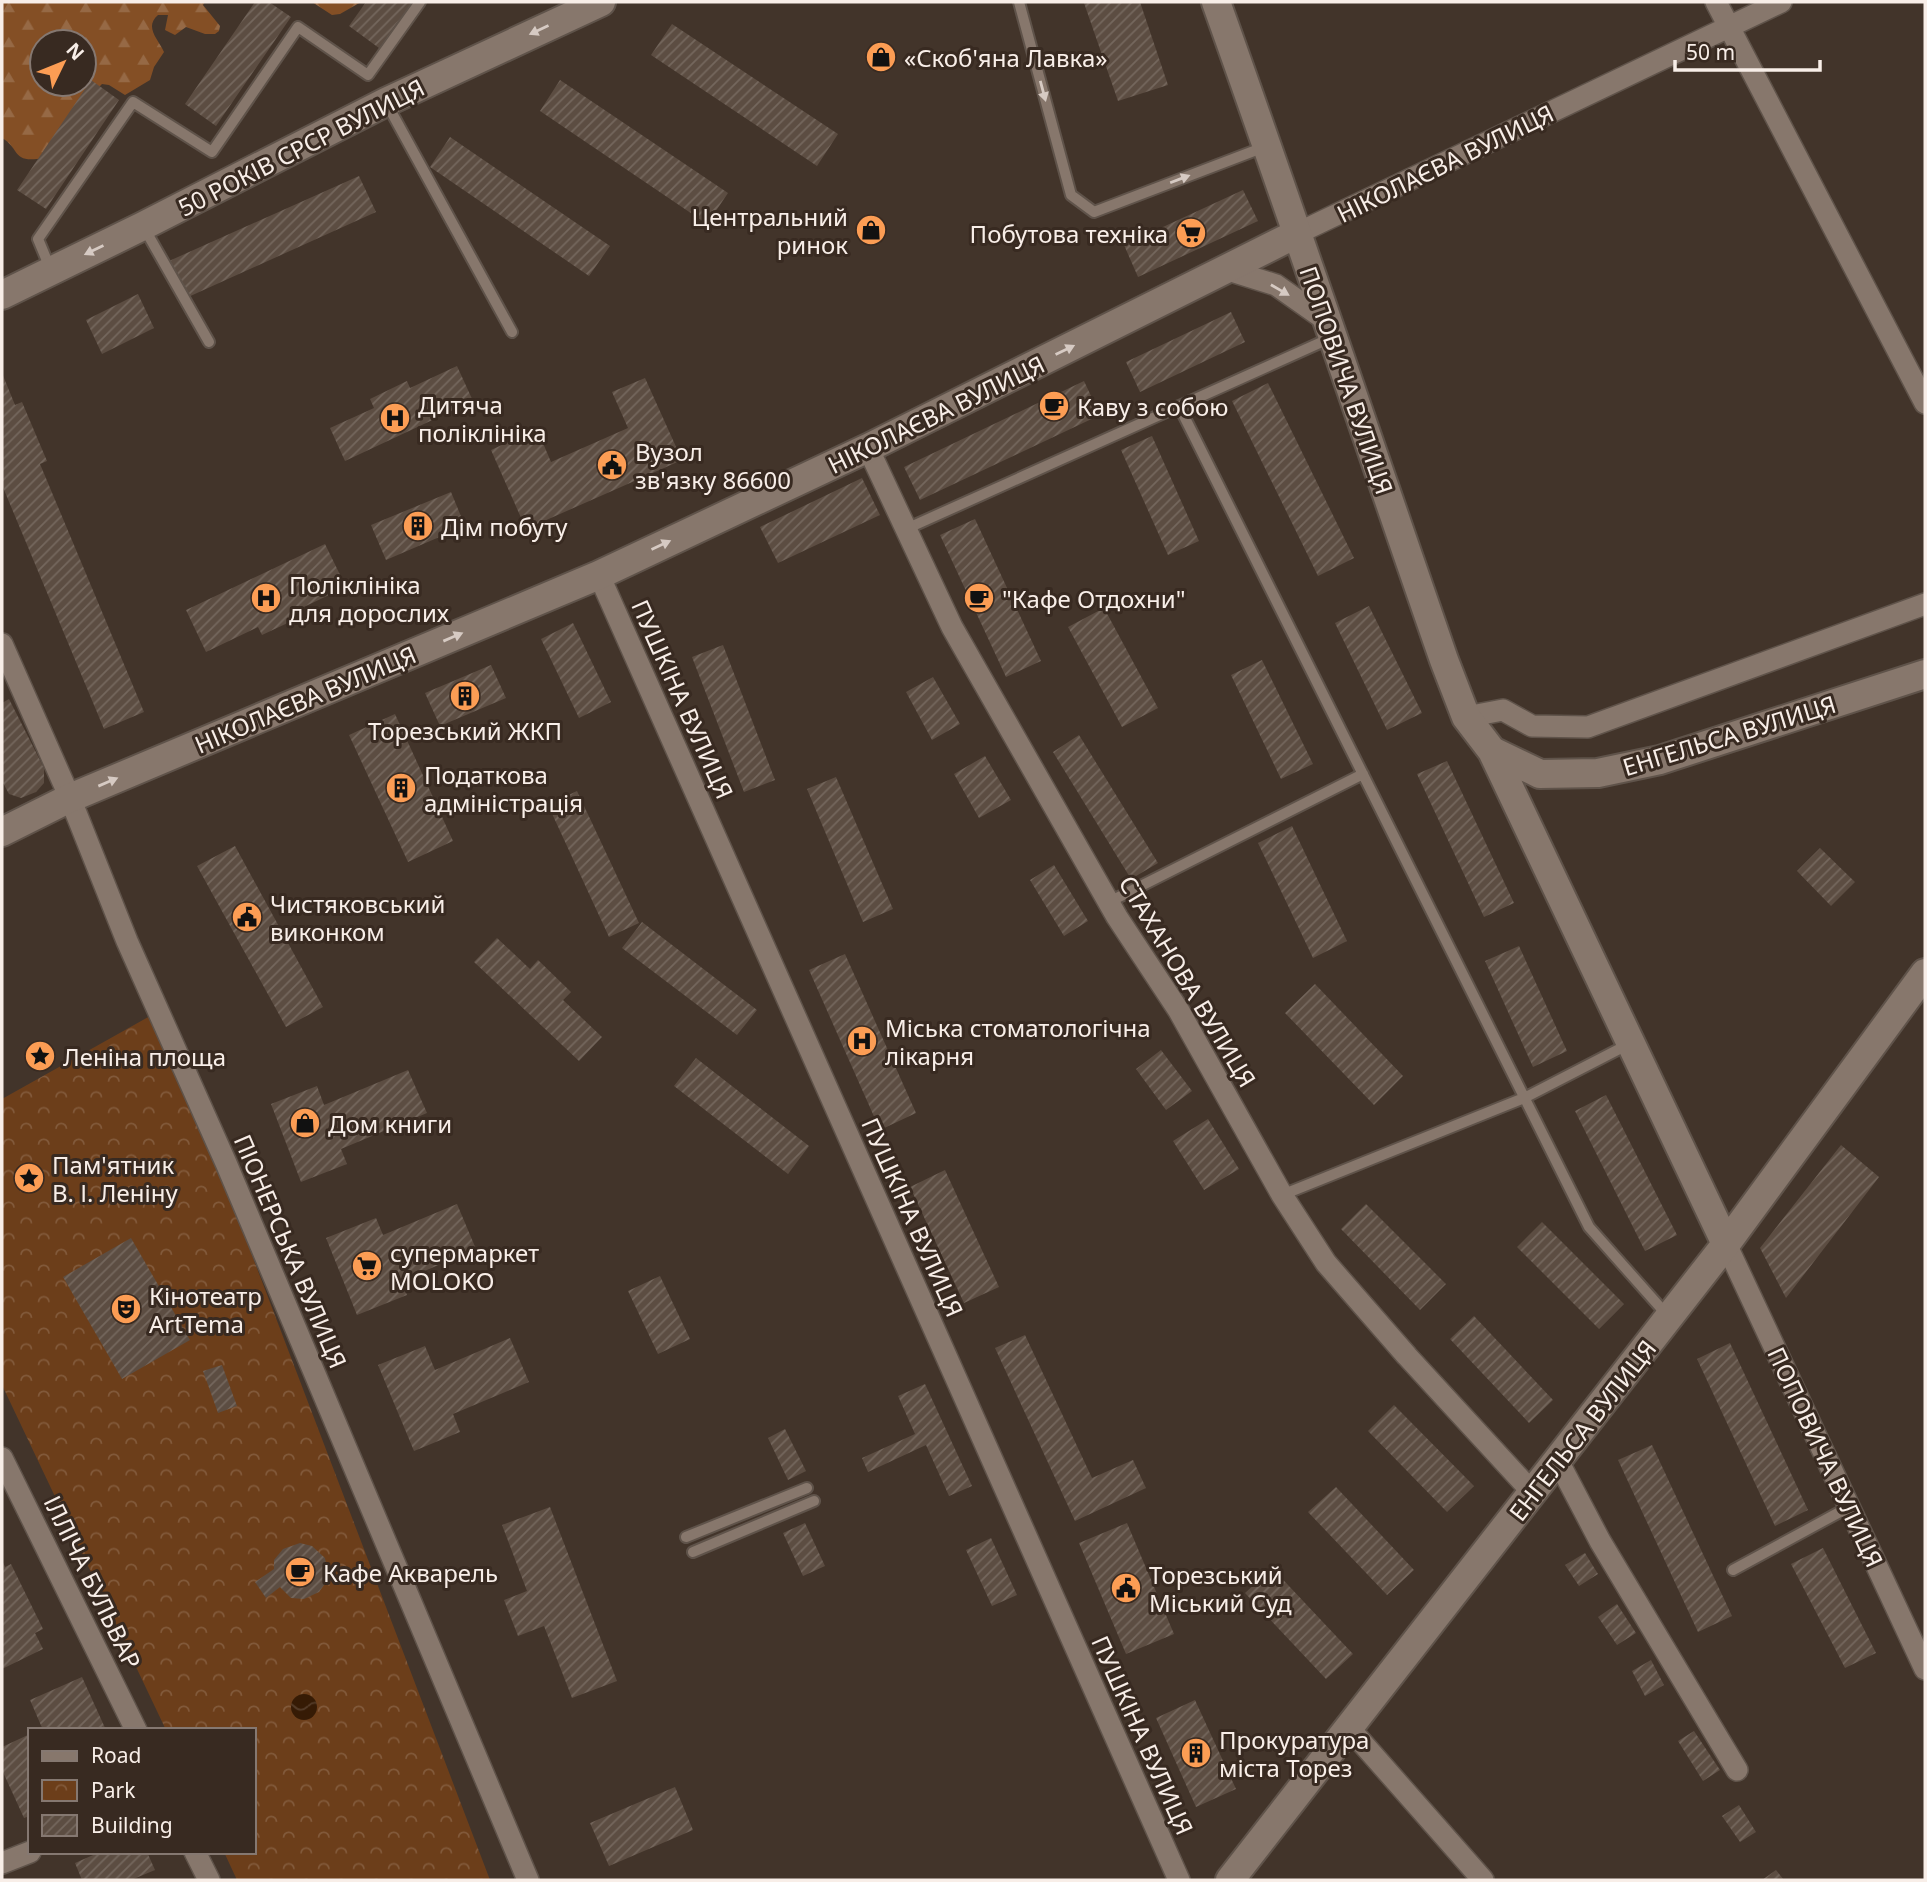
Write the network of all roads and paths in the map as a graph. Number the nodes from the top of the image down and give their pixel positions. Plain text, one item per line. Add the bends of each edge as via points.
1 (420, 2) edge
2 (601, 2) edge
3 (1018, 2) edge
4 (1216, 2) edge
5 (1716, 2) edge
6 (1781, 2) edge
7 (1730, 27) junction
8 (386, 102) junction
9 (1268, 146) junction
10 (143, 226) junction
11 (1296, 234) junction
12 (1228, 270) junction
13 (51, 271) junction
14 (2, 295) edge
15 (1330, 329) junction
16 (512, 331) dead end
17 (209, 342) dead end
18 (1925, 403) edge
19 (1179, 406) junction
20 (868, 448) junction
21 (906, 529) junction
22 (599, 575) junction
23 (1925, 604) edge
24 (2, 644) edge
25 (1925, 674) edge
26 (1466, 717) junction
27 (1492, 751) junction
28 (1363, 774) junction
29 (70, 798) junction
30 (2, 832) edge
31 (1109, 902) junction
32 (1925, 973) edge
33 (1631, 1043) junction
34 (1524, 1098) junction
35 (1282, 1195) junction
36 (1726, 1244) junction
37 (1669, 1317) junction
38 (2, 1458) edge
39 (1558, 1461) junction
40 (807, 1488) dead end
41 (1533, 1493) junction
42 (814, 1501) dead end
43 (1849, 1507) junction
44 (686, 1537) dead end
45 (693, 1552) dead end
46 (1733, 1570) dead end
47 (1925, 1670) edge
48 (135, 1728) edge
49 (1350, 1728) junction
50 (1737, 1770) dead end
51 (28, 1853) edge
52 (196, 1854) edge
53 (2, 1863) edge
54 (209, 1880) edge
55 (528, 1880) edge
56 (1179, 1880) edge
57 (1230, 1880) edge
58 (1483, 1880) edge

1 - 13 lane via 368,75 298,27 212,152 133,102 38,239
2 -> 8 street, 50 РОКІВ СРСР ВУЛИЦЯ
3 -> 9 lane via 1071,195 1094,212
4 - 9 street, ПОПОВИЧА ВУЛИЦЯ
5 - 7 street
6 - 7 street, НІКОЛАЄВА ВУЛИЦЯ
7 - 11 street, НІКОЛАЄВА ВУЛИЦЯ
7 - 18 street
8 - 10 street, 50 РОКІВ СРСР ВУЛИЦЯ
8 - 16 lane
9 - 11 street, ПОПОВИЧА ВУЛИЦЯ
10 -> 13 street, 50 РОКІВ СРСР ВУЛИЦЯ
10 - 17 lane
11 - 12 street, НІКОЛАЄВА ВУЛИЦЯ
11 - 15 street, ПОПОВИЧА ВУЛИЦЯ
12 -> 15 street via 1276,285
20 -> 12 street, НІКОЛАЄВА ВУЛИЦЯ
13 - 14 street, 50 РОКІВ СРСР ВУЛИЦЯ
15 - 19 lane
15 - 26 street, ПОПОВИЧА ВУЛИЦЯ
19 - 21 lane
19 - 28 lane
20 - 21 street, СТАХАНОВА ВУЛИЦЯ
22 -> 20 street, НІКОЛАЄВА ВУЛИЦЯ
21 - 31 street, СТАХАНОВА ВУЛИЦЯ via 952,627
29 -> 22 street, НІКОЛАЄВА ВУЛИЦЯ
22 - 56 street, ПУШКІНА ВУЛИЦЯ
23 - 26 street via 1588,727 1532,726 1503,710
24 - 29 street, ПІОНЕРСЬКА ВУЛИЦЯ
25 - 27 street, ЕНГЕЛЬСА ВУЛИЦЯ via 1660,760 1598,773 1540,774
26 - 27 street, ПОПОВИЧА ВУЛИЦЯ
27 - 33 street, ПОПОВИЧА ВУЛИЦЯ
28 - 31 lane
28 - 34 lane
29 - 30 street, НІКОЛАЄВА ВУЛИЦЯ
29 - 55 street, ПІОНЕРСЬКА ВУЛИЦЯ
31 - 35 street, СТАХАНОВА ВУЛИЦЯ via 1179,1011
32 - 36 street, ЕНГЕЛЬСА ВУЛИЦЯ
33 - 34 lane
33 - 36 street, ПОПОВИЧА ВУЛИЦЯ
34 - 35 lane
34 - 37 lane via 1589,1227
35 - 41 street, СТАХАНОВА ВУЛИЦЯ via 1326,1263
36 - 37 street, ЕНГЕЛЬСА ВУЛИЦЯ
36 - 43 street, ПОПОВИЧА ВУЛИЦЯ
37 - 39 street, ЕНГЕЛЬСА ВУЛИЦЯ
38 - 48 street, ІЛЛІЧА БУЛЬВАР
39 - 41 street, ЕНГЕЛЬСА ВУЛИЦЯ
39 - 50 street via 1600,1541
40 - 44 lane
41 - 49 street, ЕНГЕЛЬСА ВУЛИЦЯ
42 - 45 lane
43 - 46 lane
43 - 47 street, ПОПОВИЧА ВУЛИЦЯ
49 - 57 street, ЕНГЕЛЬСА ВУЛИЦЯ
49 - 58 street
51 - 53 street
52 - 54 street

